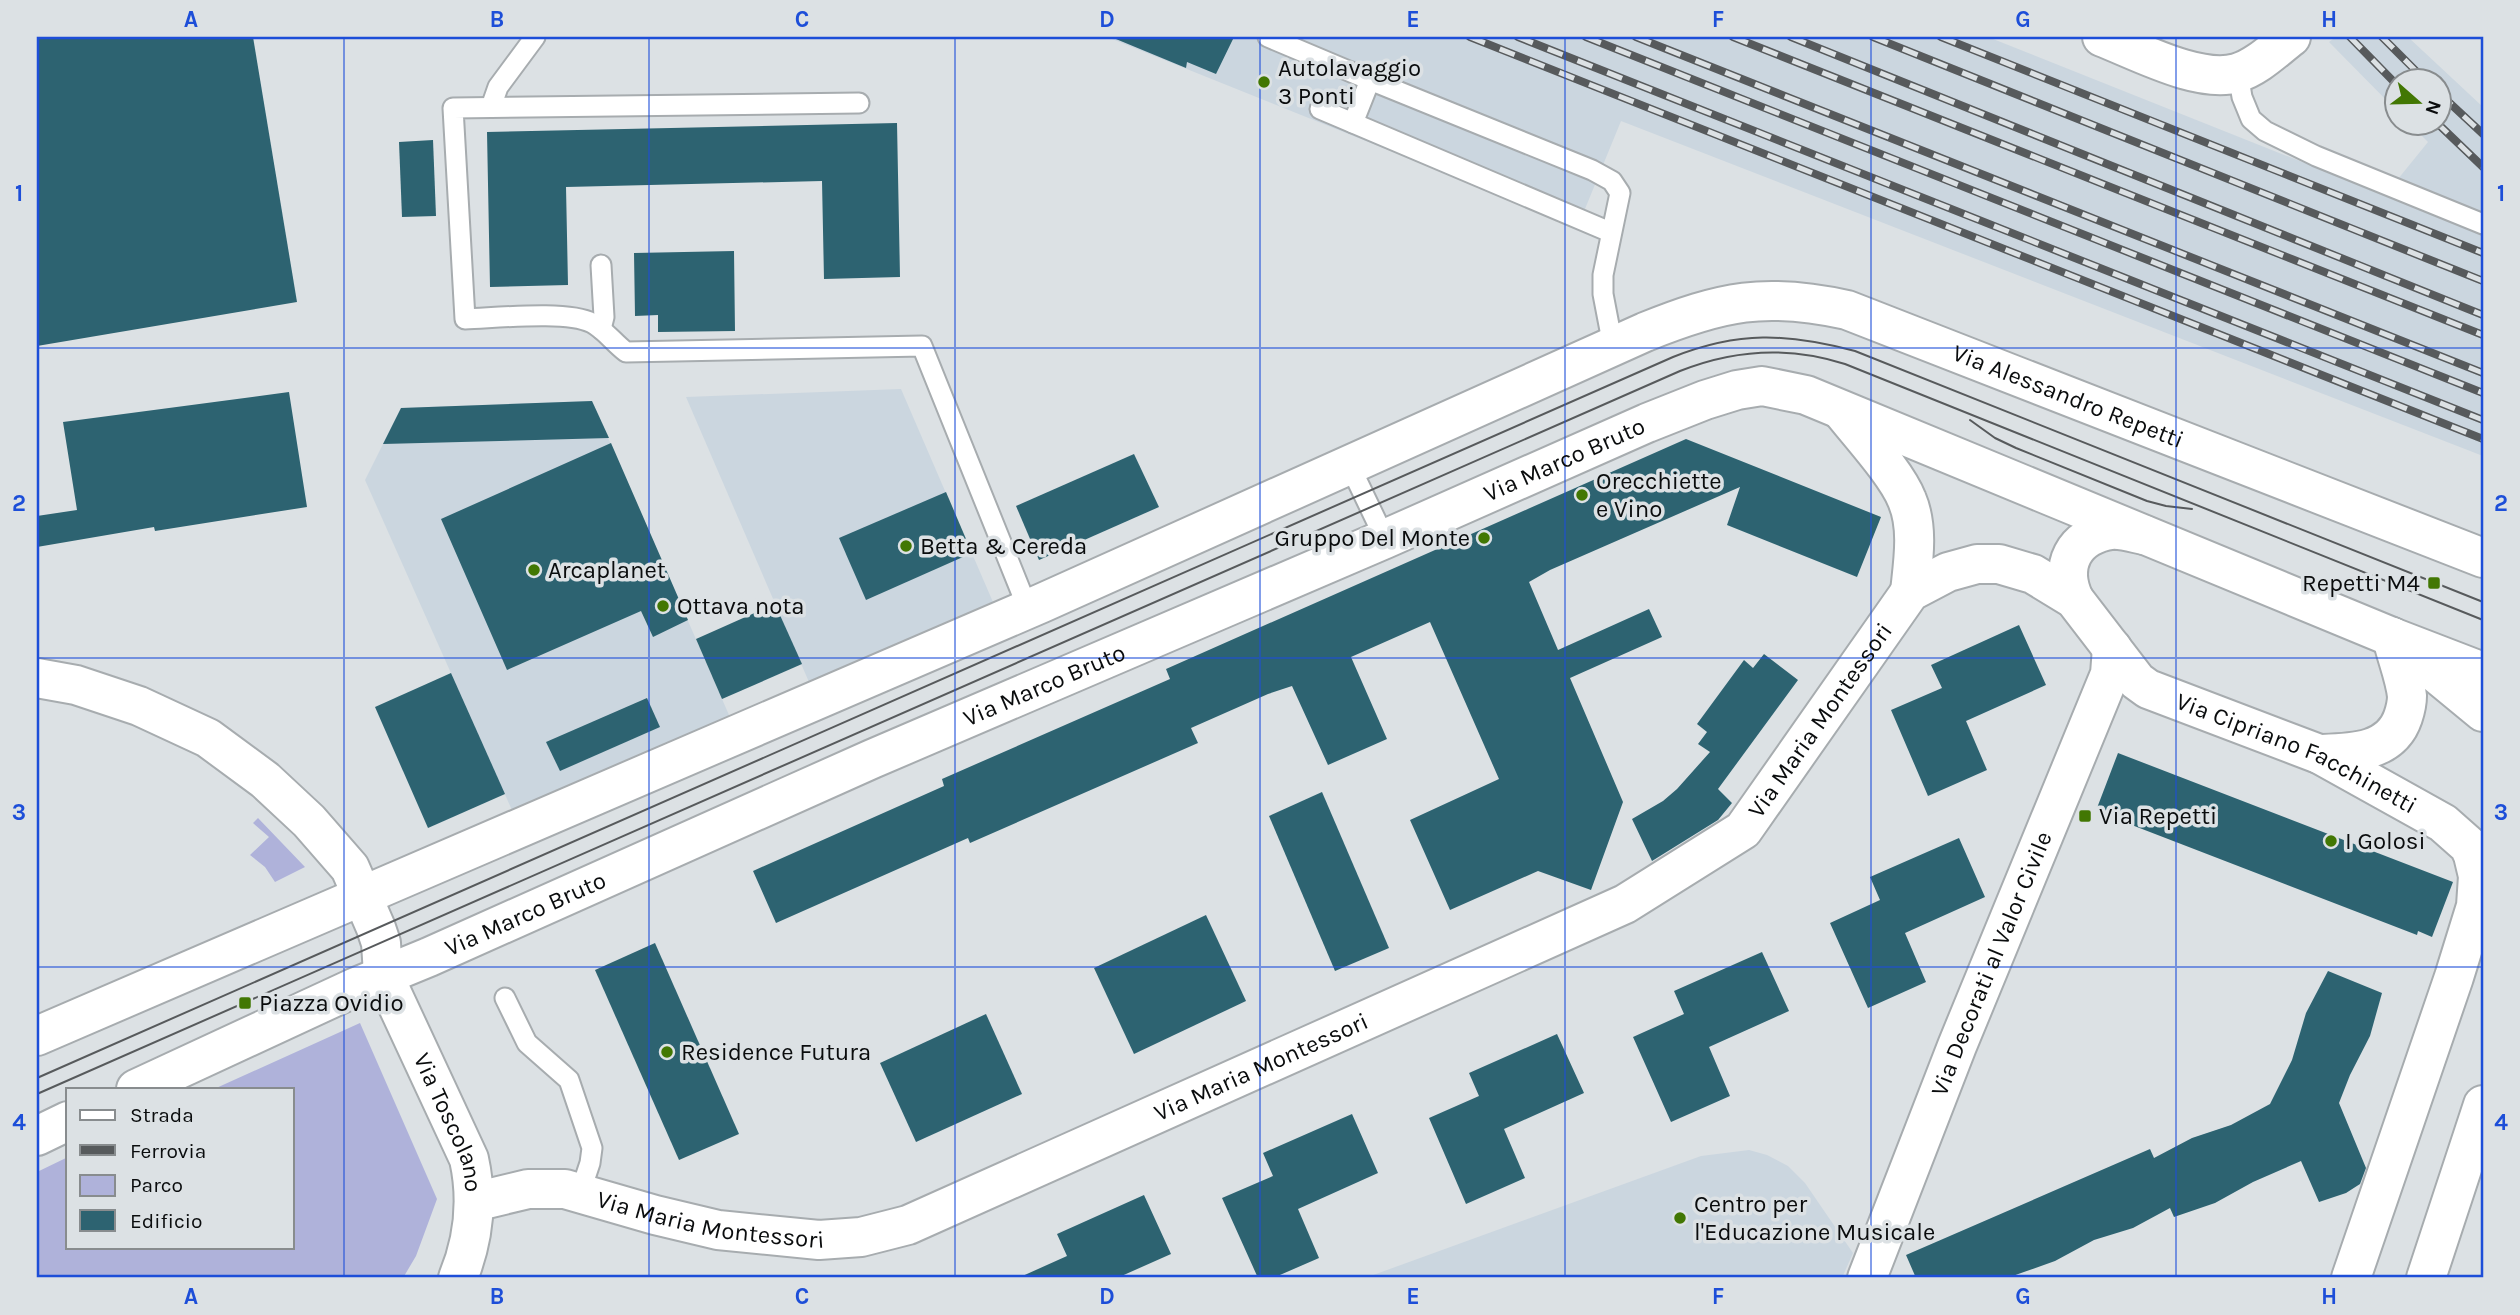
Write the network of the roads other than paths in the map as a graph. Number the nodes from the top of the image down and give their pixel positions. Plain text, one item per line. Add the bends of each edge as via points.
1 (535, 37) edge
2 (1268, 37) edge
3 (2102, 37) edge
4 (2279, 40) edge
5 (2238, 73) junction
6 (1370, 80) junction
7 (859, 103) dead end
8 (491, 107) junction
9 (1320, 109) dead end
10 (1353, 123) junction
11 (2483, 224) edge
12 (1610, 232) junction
13 (601, 265) dead end
14 (601, 329) junction
15 (1629, 339) junction
16 (1842, 411) junction
17 (1350, 466) junction
18 (2144, 535) junction
19 (1385, 539) junction
20 (2478, 554) edge
21 (1910, 592) junction
22 (2074, 599) junction
23 (1028, 609) junction
24 (2392, 637) junction
25 (2107, 642) junction
26 (2483, 673) edge
27 (37, 678) edge
28 (2483, 712) edge
29 (2319, 754) junction
30 (362, 895) junction
31 (383, 975) junction
32 (505, 998) dead end
33 (37, 1036) edge
34 (138, 1088) edge
35 (2483, 1105) edge
36 (66, 1122) edge
37 (37, 1136) edge
38 (580, 1193) junction
39 (474, 1202) junction
40 (458, 1278) edge
41 (1867, 1278) edge
42 (2351, 1278) edge
43 (2426, 1278) edge

1 - 8 lane via 498,87
2 - 6 lane
3 - 5 main road via 2197,73
4 - 5 main road via 2257,64
5 - 11 lane via 2251,119 2265,131
6 - 10 lane
6 - 12 lane via 1612,181 1620,192
7 - 8 lane
8 - 14 lane via 453,108 465,319 572,317
9 - 10 lane
10 - 12 lane
12 - 15 lane via 1604,293
13 - 14 lane
14 - 23 lane via 626,352 922,346
15 - 17 main road
15 - 20 main road, Via Alessandro Repetti via 1732,303 1787,300 1847,310
16 - 18 main road
16 - 19 main road, Via Marco Bruto via 1806,395 1762,386 1705,400
16 - 21 main road via 1908,500 1914,554
17 - 19 lane
17 - 23 main road
18 - 22 main road via 2114,529 2077,547 2067,575
18 - 24 main road
19 - 31 main road, Via Marco Bruto
21 - 22 main road via 1948,572 1998,564 2033,574
21 - 38 main road, Via Maria Montessori via 1743,830 1625,904 908,1225 860,1237 770,1237 718,1230
22 - 25 main road
23 - 30 main road
24 - 26 main road
24 - 28 main road
24 - 29 main road via 2407,696 2399,728 2368,750
25 - 29 main road, Via Cipriano Facchinetti via 2148,689
25 - 41 main road, Via Decorati al Valor Civile via 2110,674
27 - 30 main road via 76,685 139,706 208,738 265,780 309,821 350,868
29 - 42 main road, Via Cipriano Facchinetti via 2454,831 2469,846 2478,876 2476,906
30 - 31 main road via 381,943
30 - 33 main road
31 - 34 main road
31 - 39 main road, Via Toscolano via 469,1159
32 - 38 lane via 527,1044 569,1080 592,1148
35 - 43 main road
36 - 37 main road
38 - 39 main road, Via Maria Montessori via 528,1188
39 - 40 main road, Via Toscolano via 472,1235

